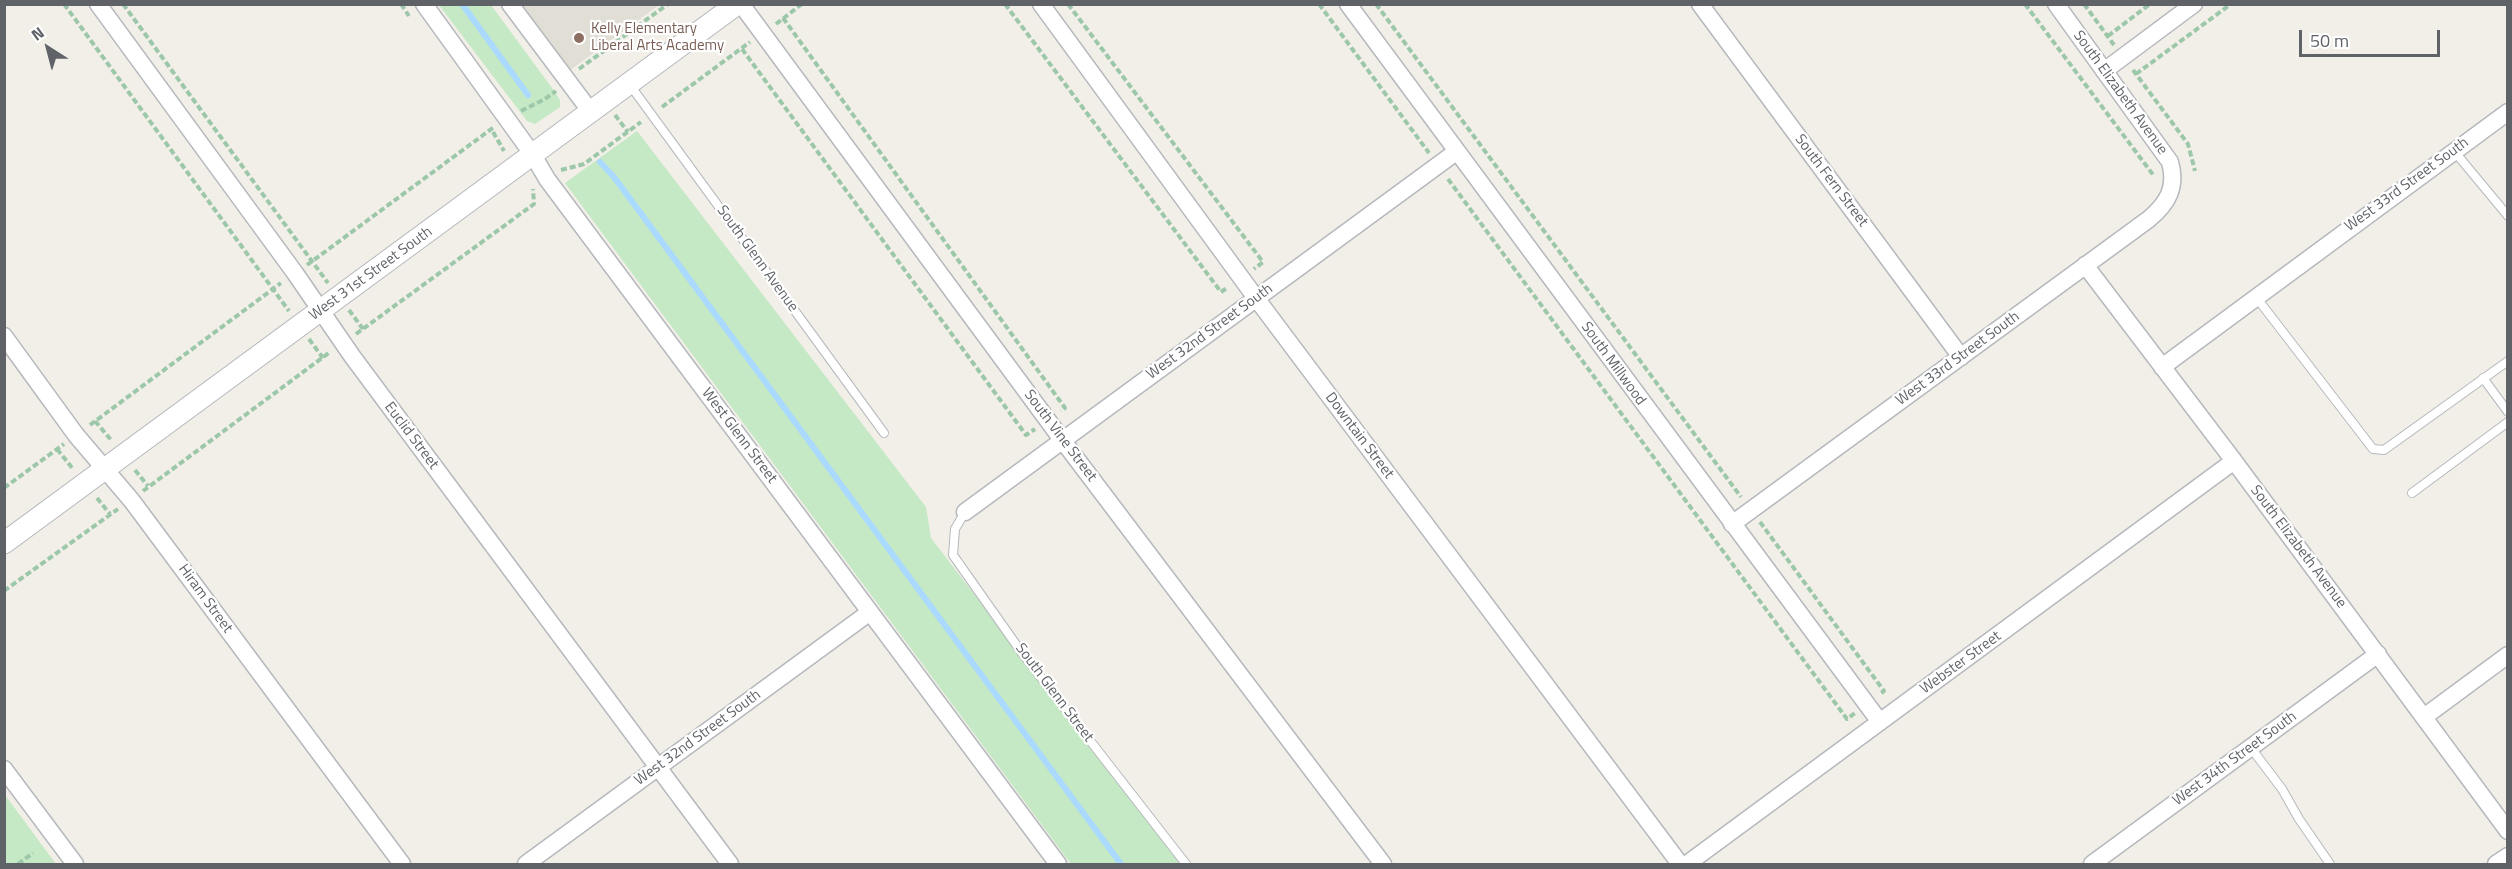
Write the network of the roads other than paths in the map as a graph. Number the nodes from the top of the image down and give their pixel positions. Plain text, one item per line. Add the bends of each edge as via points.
1 (99, 4) edge
2 (424, 4) edge
3 (739, 4) edge
4 (1041, 4) edge
5 (1348, 4) edge
6 (1700, 4) edge
7 (2056, 4) edge
8 (2194, 4) edge
9 (512, 5) edge
10 (2104, 71) junction
11 (630, 84) junction
12 (598, 107) junction
13 (2508, 112) edge
14 (2454, 151) junction
15 (1456, 152) junction
16 (533, 155) junction
17 (2173, 185) joint
18 (2508, 216) edge
19 (2085, 265) junction
20 (2256, 297) junction
21 (1256, 298) junction
22 (321, 311) junction
23 (4, 336) edge
24 (1961, 357) junction
25 (2508, 362) edge
26 (2162, 367) junction
27 (2483, 378) junction
28 (2508, 412) edge
29 (2508, 422) edge
30 (884, 434) dead end
31 (1063, 441) junction
32 (2234, 461) junction
33 (105, 470) junction
34 (2412, 493) dead end
35 (965, 512) joint
36 (1732, 524) junction
37 (4, 543) edge
38 (870, 612) junction
39 (2378, 654) junction
40 (2508, 656) edge
41 (2424, 717) junction
42 (1880, 722) junction
43 (2250, 748) junction
44 (658, 768) junction
45 (4, 769) edge
46 (2508, 831) edge
47 (2508, 856) edge
48 (75, 864) edge
49 (402, 864) edge
50 (526, 864) edge
51 (730, 864) edge
52 (1058, 864) edge
53 (1186, 864) edge
54 (1383, 864) edge
55 (1680, 864) edge
56 (1687, 864) edge
57 (2092, 864) edge
58 (2330, 864) edge
59 (2496, 864) edge

1 - 22 street, Euclid Street
2 - 16 street, West Glenn Street
3 - 11 street, West 31st Street South
3 - 31 street, South Vine Street
4 - 21 street, Downtain Street
5 - 15 street, South Millwood
6 - 24 street, South Fern Street
7 - 10 street, South Elizabeth Avenue
8 - 10 street
9 - 12 street via 567,81
10 - 17 street, South Elizabeth Avenue via 2164,152 2174,175
11 - 12 street, West 31st Street South
11 - 30 lane, South Glenn Avenue
12 - 16 street, West 31st Street South
13 - 14 street, West 33rd Street South
14 - 18 lane
14 - 20 street, West 33rd Street South
15 - 21 street, West 32nd Street South
15 - 36 street, South Millwood
16 - 22 street, West 31st Street South
16 - 38 street, West Glenn Street
17 - 19 street, West 33rd Street South via 2161,208
19 - 24 street, West 33rd Street South
19 - 26 street, South Elizabeth Avenue
20 - 26 street, West 33rd Street South
20 - 27 lane via 2373,449 2384,450
21 - 31 street, West 32nd Street South
21 - 55 street, Downtain Street
22 - 33 street, West 31st Street South
22 - 44 street, Euclid Street
23 - 33 street, Hiram Street
24 - 36 street, West 33rd Street South
25 - 27 lane
26 - 32 street, South Elizabeth Avenue
27 - 28 lane
29 - 34 lane
31 - 35 street, West 32nd Street South
31 - 54 street, South Vine Street
32 - 39 street, South Elizabeth Avenue
32 - 42 street, Webster Street
33 - 37 street, West 31st Street South
33 - 49 street, Hiram Street
35 - 53 lane, South Glenn Street via 955,529 953,555 1022,653
36 - 42 street, South Millwood
38 - 44 street, West 32nd Street South
38 - 52 street, West Glenn Street
39 - 41 street, South Elizabeth Avenue
39 - 43 street, West 34th Street South
40 - 41 street
41 - 46 street, South Elizabeth Avenue
42 - 56 street, Webster Street
43 - 57 street, West 34th Street South
43 - 58 lane via 2282,789
44 - 50 street, West 32nd Street South
44 - 51 street, Euclid Street
45 - 48 street
47 - 59 street

